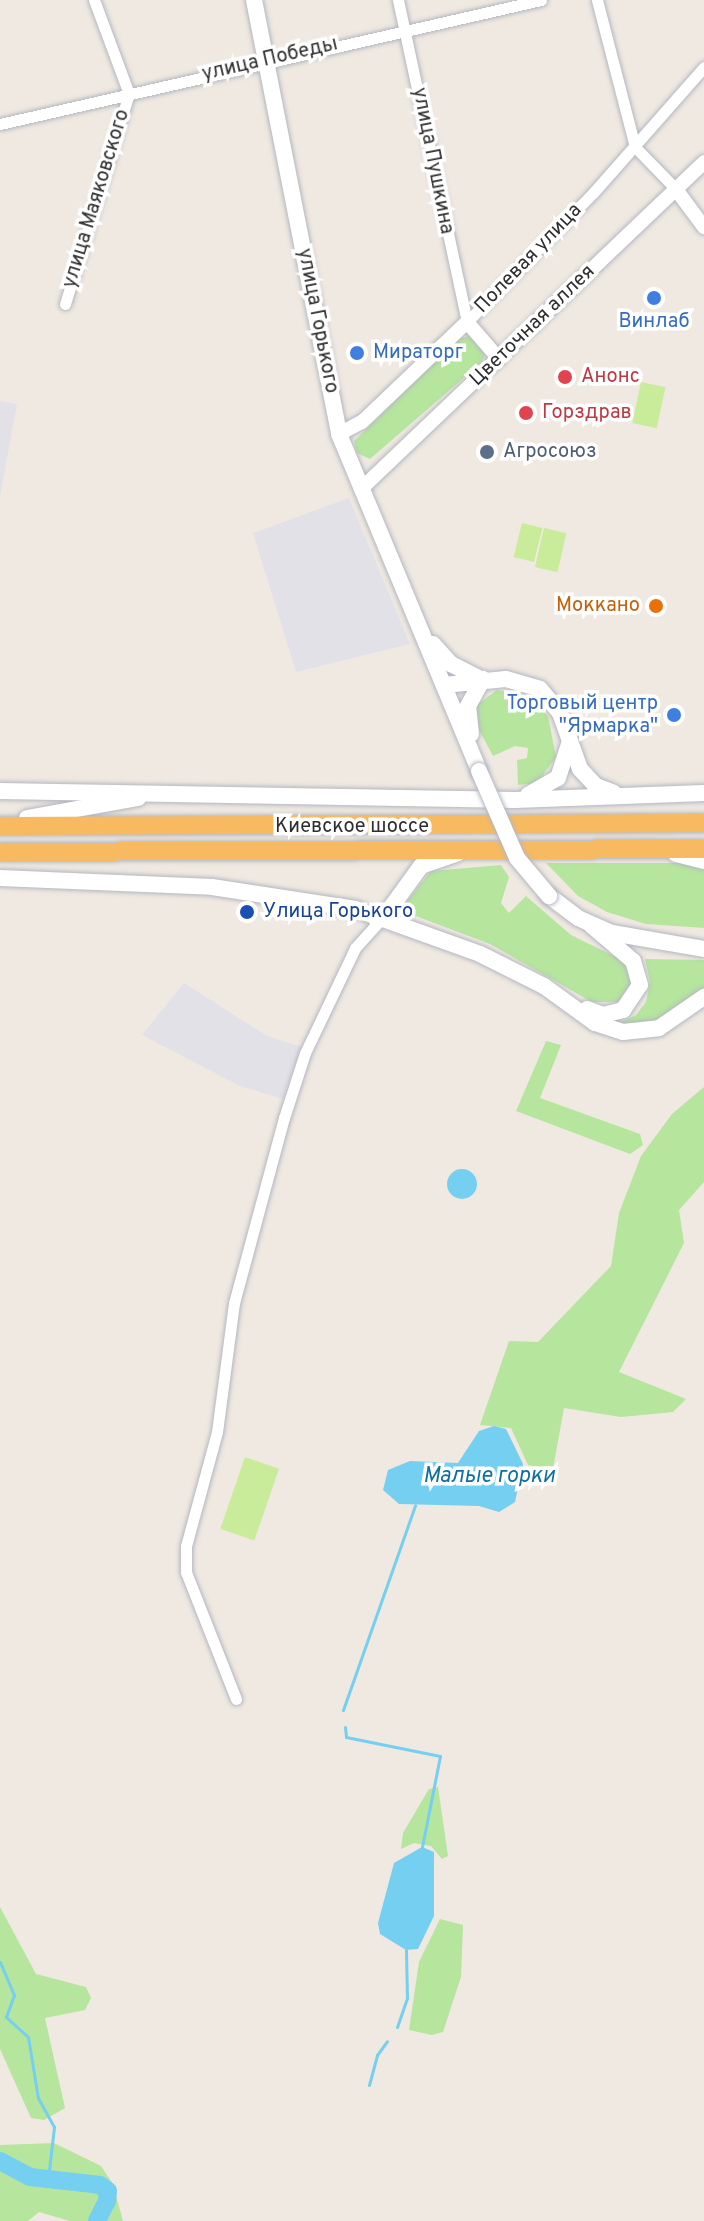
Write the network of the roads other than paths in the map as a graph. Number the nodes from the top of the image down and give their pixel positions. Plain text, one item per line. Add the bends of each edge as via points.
1 (94, 0) edge
2 (254, 0) edge
3 (398, 0) edge
4 (541, 0) edge
5 (597, 0) edge
6 (405, 31) junction
7 (266, 60) junction
8 (704, 67) edge
9 (129, 94) junction
10 (0, 124) edge
11 (635, 147) junction
12 (704, 162) edge
13 (675, 188) junction
14 (704, 227) edge
15 (65, 304) dead end
16 (467, 322) junction
17 (499, 359) junction
18 (339, 434) junction
19 (361, 489) junction
20 (423, 629) junction
21 (483, 679) junction
22 (444, 685) junction
23 (569, 745) junction
24 (479, 771) junction
25 (0, 791) edge
26 (167, 792) junction
27 (704, 793) edge
28 (619, 795) junction
29 (515, 800) junction
30 (704, 823) edge
31 (0, 824) edge
32 (472, 849) junction
33 (647, 849) junction
34 (704, 849) edge
35 (0, 852) edge
36 (704, 861) edge
37 (0, 878) edge
38 (384, 917) junction
39 (591, 925) junction
40 (704, 940) edge
41 (673, 945) junction
42 (704, 949) edge
43 (704, 997) edge
44 (567, 1001) junction
45 (236, 1699) dead end

1 - 9 street
2 - 7 main road, улица Горького
3 - 6 street, улица Пушкина
4 - 6 street, улица Победы
5 - 11 street
6 - 7 street, улица Победы
6 - 16 street, улица Пушкина
7 - 9 street, улица Победы
7 - 18 main road, улица Горького
8 - 11 street, Полевая улица
9 - 10 street, улица Победы
9 - 15 street, улица Маяковского
11 - 13 street
11 - 16 street, Полевая улица
12 - 13 street, Цветочная аллея
13 - 14 street
13 - 17 street, Цветочная аллея
16 - 17 street
16 - 18 street, Полевая улица via 362,422
17 - 19 street, Цветочная аллея
18 - 19 main road, улица Горького
19 - 20 main road, улица Горького
20 - 21 main road via 446,660
20 - 22 main road
21 - 22 main road
21 - 23 main road via 517,680 545,692 560,713
21 - 24 main road via 467,711
22 - 24 main road
23 - 28 main road via 587,779
23 - 29 main road via 554,781
24 - 39 main road, bridge via 517,858 549,896
25 - 26 main road
26 - 29 main road
26 - 31 main road
27 - 28 main road
28 - 29 main road
30 - 31 highway, Киевское шоссе
32 - 33 highway, Киевское шоссе
32 - 35 highway, Киевское шоссе
32 - 38 main road via 421,866
33 - 34 highway, Киевское шоссе
33 - 36 main road
37 - 38 main road via 212,887 317,900
38 - 44 main road via 480,954
38 - 45 street via 355,948 305,1053 284,1118 234,1303 217,1432 186,1546 186,1572
39 - 41 main road
39 - 44 main road via 633,961 639,992 628,1006 610,1015
40 - 41 main road
41 - 42 main road
43 - 44 main road via 677,1019 642,1032 604,1027

